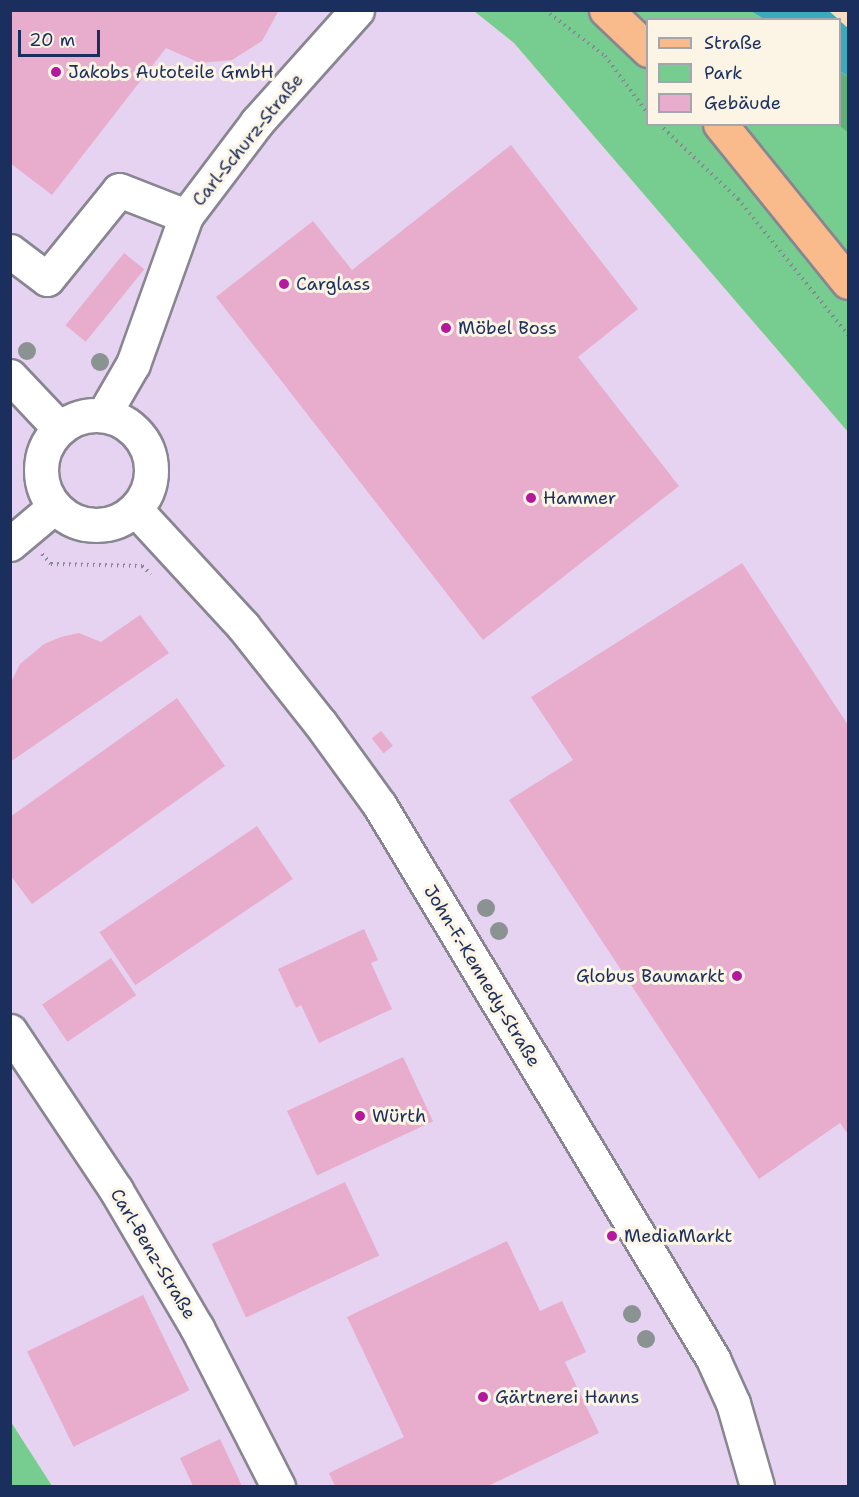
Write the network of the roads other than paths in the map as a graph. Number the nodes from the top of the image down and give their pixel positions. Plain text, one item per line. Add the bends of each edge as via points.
1 (357, 10) edge
2 (606, 10) edge
3 (646, 48) edge
4 (722, 126) edge
5 (186, 216) junction
6 (10, 251) edge
7 (849, 282) edge
8 (10, 376) edge
9 (104, 414) junction
10 (59, 428) junction
11 (54, 507) junction
12 (136, 510) junction
13 (16, 539) edge
14 (10, 1031) edge
15 (278, 1486) edge
16 (757, 1486) edge

1 - 5 street, Carl-Schurz-Straße via 257,122
2 - 3 main road
4 - 7 main road
5 - 6 street via 119,190 47,279
5 - 9 street, Carl-Schurz-Straße via 133,364
8 - 10 street
9 - 10 street via 80,417
9 - 12 street via 127,423 144,441 152,464 149,489
10 - 11 street via 46,445 40,466 43,488
11 - 12 street via 72,521 94,526 117,522
11 - 13 street
12 - 16 street, John-F.-Kennedy-Straße via 243,626 380,806 713,1359 733,1403
14 - 15 street, Carl-Benz-Straße via 116,1190 192,1318

